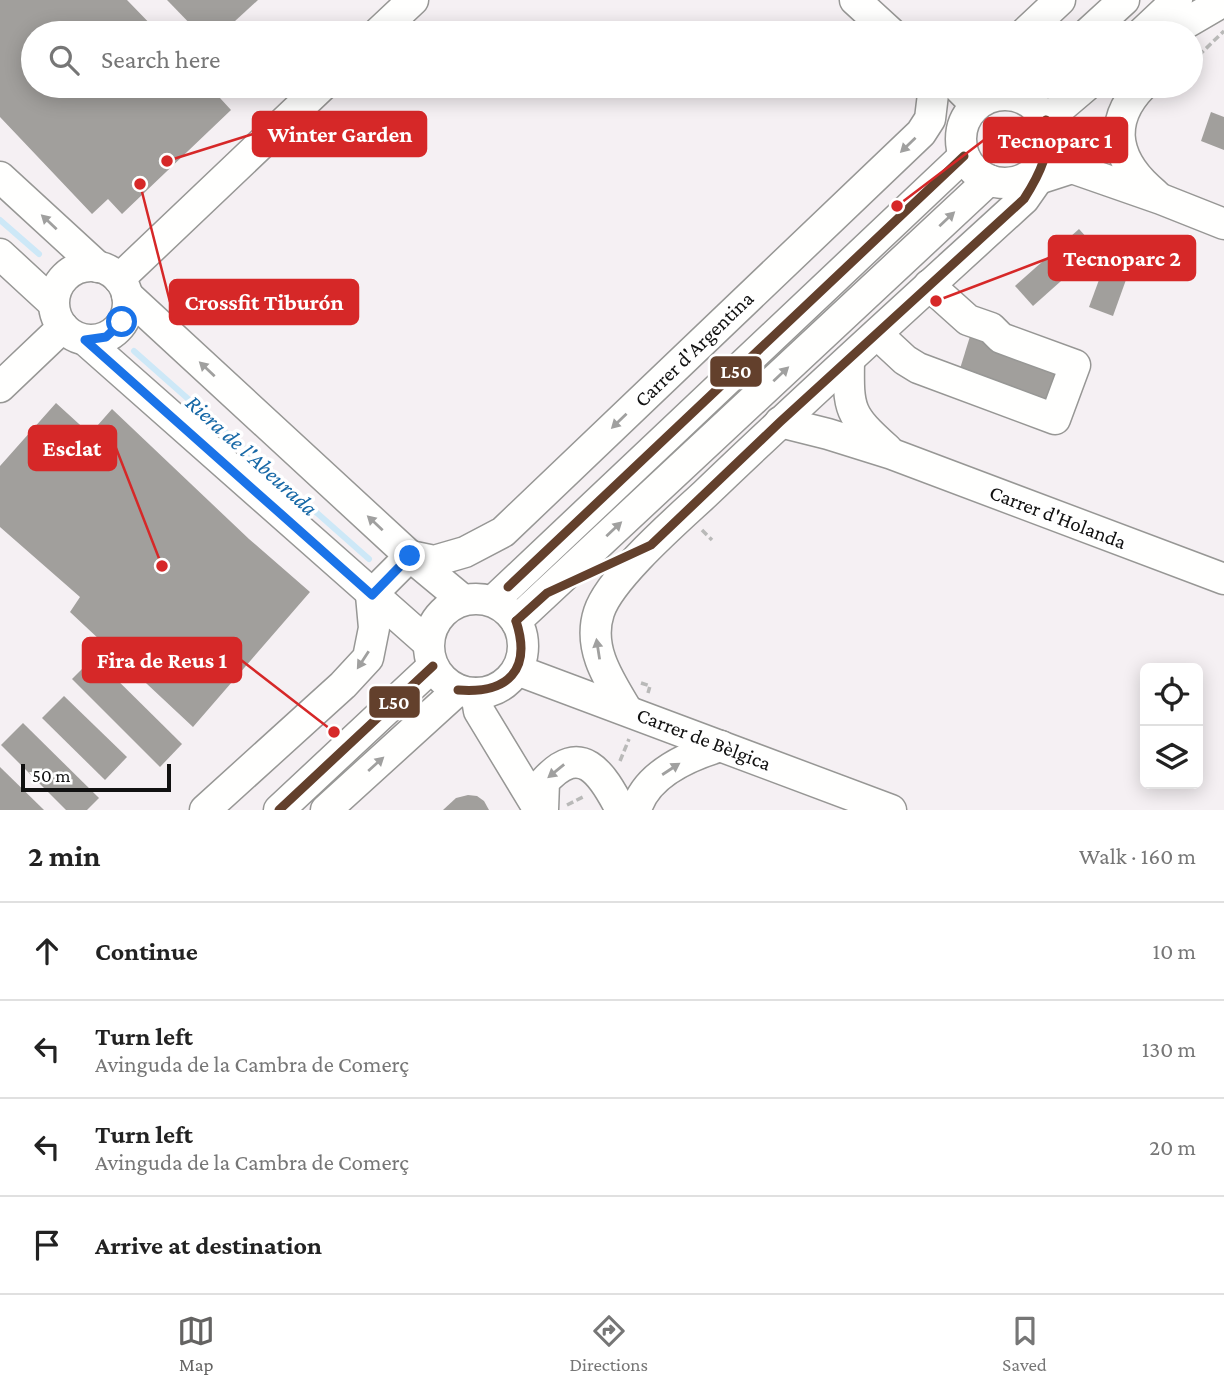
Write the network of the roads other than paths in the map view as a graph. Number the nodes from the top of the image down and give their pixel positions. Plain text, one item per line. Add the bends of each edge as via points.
1 (413, 0) edge
2 (855, 0) edge
3 (1060, 0) edge
4 (1124, 0) edge
5 (1177, 0) edge
6 (1224, 1) edge
7 (391, 21) edge
8 (878, 21) edge
9 (1038, 21) edge
10 (1101, 21) edge
11 (1155, 21) edge
12 (1190, 21) edge
13 (1203, 23) edge
14 (310, 98) edge
15 (933, 98) edge
16 (985, 98) edge
17 (1031, 98) edge
18 (1075, 98) edge
19 (1132, 98) edge
20 (966, 103) edge
21 (1048, 126) junction
22 (964, 156) junction
23 (1043, 173) junction
24 (0, 177) edge
25 (989, 180) junction
26 (1161, 199) junction
27 (1222, 220) edge
28 (0, 254) edge
29 (115, 280) junction
30 (929, 285) junction
31 (67, 323) junction
32 (877, 334) junction
33 (849, 360) junction
34 (0, 387) edge
35 (780, 422) junction
36 (892, 454) junction
37 (651, 545) junction
38 (410, 556) junction
39 (1224, 579) edge
40 (547, 593) junction
41 (372, 595) junction
42 (463, 600) junction
43 (493, 601) junction
44 (516, 621) junction
45 (430, 654) junction
46 (516, 670) junction
47 (467, 691) junction
48 (627, 710) junction
49 (722, 746) junction
50 (205, 810) edge
51 (279, 810) edge
52 (326, 810) edge
53 (541, 810) edge
54 (621, 810) edge
55 (636, 810) edge
56 (891, 810) edge

1 - 7 street
2 - 8 street
3 - 9 street
4 - 10 street
5 - 11 street
6 - 12 street
6 - 13 street
14 - 29 street
15 -> 38 street, Carrer d'Argentina via 930,119 921,133 503,532 465,552 434,561
16 - 20 street
17 - 21 street
18 - 21 street
19 - 26 street via 1120,130 1126,164
20 - 22 street
21 - 23 street
22 - 25 street
22 - 43 street
23 - 25 street via 1004,183
23 - 26 street
23 - 30 street via 1024,199
29 -> 24 street
40 -> 25 street
26 - 27 street
28 - 31 street
29 - 31 street via 85,267 63,278 56,290
29 - 31 street via 127,310 117,329 106,337
38 -> 29 street
30 - 32 street
30 - 32 street via 968,320 991,328 1001,338 1075,365 1055,419 918,368
31 - 34 street
31 - 41 street
32 - 33 street
33 - 35 street
33 - 36 street, Carrer d'Holanda via 848,398 860,425
35 - 36 street, Carrer d'Holanda
35 - 37 street
36 - 39 street, Carrer d'Holanda
37 - 40 street
48 -> 37 street via 604,672 596,631 599,611 612,590
38 - 41 street
38 - 42 street
40 - 44 street
41 - 45 street
41 -> 50 street via 374,628 368,658
42 - 43 street
42 - 45 street via 446,609 433,624
43 - 44 street
44 - 46 street via 523,645
45 - 47 street via 443,680
45 - 51 street
46 - 47 street via 494,690
46 - 48 street, Carrer de Bèlgica
52 -> 47 street
47 - 53 street
48 - 49 street, Carrer de Bèlgica
55 -> 49 street via 657,777
49 - 56 street, Carrer de Bèlgica
54 -> 53 street via 600,773 576,761 563,764 544,782

